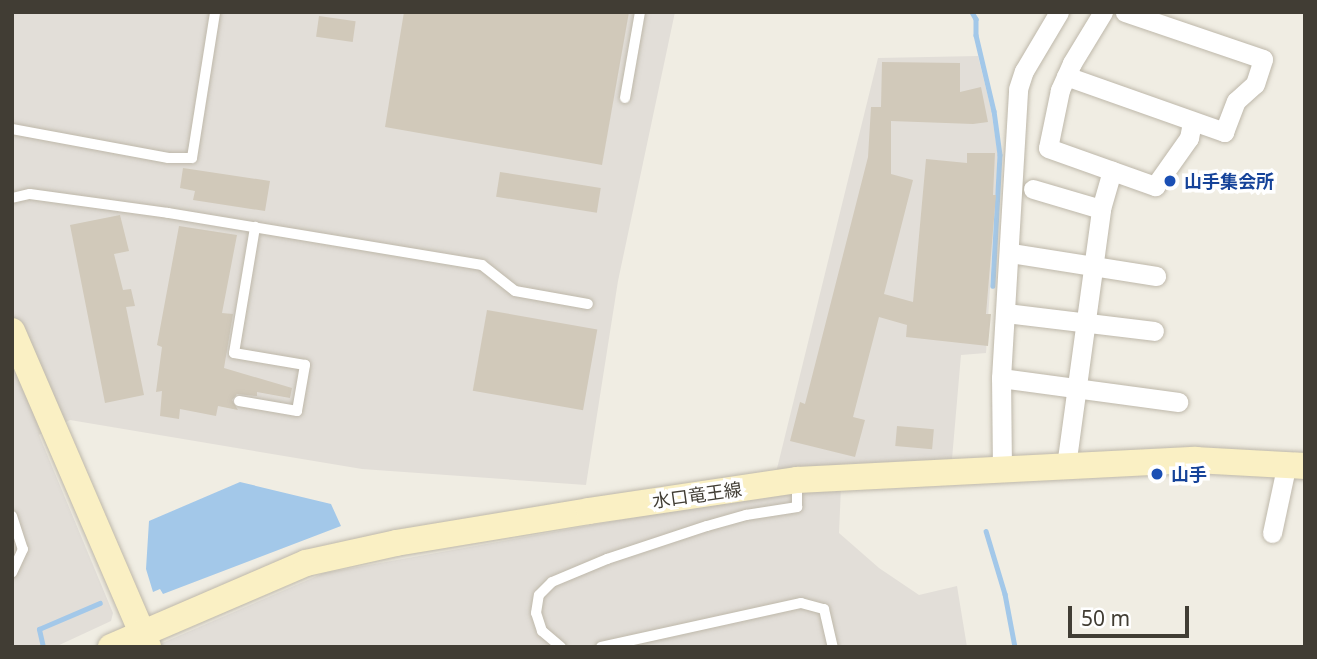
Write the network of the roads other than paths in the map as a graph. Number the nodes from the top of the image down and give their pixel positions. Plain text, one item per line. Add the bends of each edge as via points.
1 (215, 12) edge
2 (640, 12) edge
3 (1059, 12) edge
4 (1103, 12) edge
5 (1125, 12) edge
6 (1066, 76) junction
7 (625, 98) dead end
8 (1192, 122) junction
9 (12, 129) edge
10 (1112, 171) junction
11 (1033, 189) dead end
12 (12, 198) edge
13 (1101, 209) junction
14 (255, 227) junction
15 (1010, 253) junction
16 (1093, 266) junction
17 (1157, 276) dead end
18 (588, 304) dead end
19 (1006, 313) junction
20 (1085, 324) junction
21 (12, 331) edge
22 (1154, 331) dead end
23 (1001, 378) junction
24 (1076, 389) junction
25 (239, 401) dead end
26 (1178, 402) dead end
27 (1296, 465) edge
28 (1066, 466) junction
29 (1002, 470) junction
30 (797, 480) junction
31 (12, 516) edge
32 (1272, 533) dead end
33 (12, 573) edge
34 (145, 640) edge
35 (111, 647) edge
36 (561, 647) edge
37 (601, 647) edge
38 (833, 647) edge

1 - 9 lane via 192,158 168,158
2 - 7 lane
3 - 15 street via 1018,89
4 - 6 street
5 - 8 street via 1263,59 1255,84 1236,101 1224,132
6 - 8 street
6 - 10 street via 1048,148
8 - 10 street via 1189,138 1155,186
10 - 13 street
11 - 13 street
12 - 14 lane via 30,194
13 - 16 street
14 - 18 lane via 482,265 515,291
14 - 25 lane via 234,353 305,365 297,411
15 - 16 street
15 - 19 street
16 - 17 street
16 - 20 street
19 - 20 street
19 - 23 street
20 - 22 street
20 - 24 street
21 - 34 main road
23 - 24 street
23 - 29 street
24 - 26 street
24 - 28 street
27 - 28 main road, 水口竜王線 via 1195,460
27 - 32 street
28 - 29 main road, 水口竜王線
29 - 30 main road, 水口竜王線
30 - 34 main road, 水口竜王線 via 396,543 306,563
30 - 36 lane via 797,508 707,526 607,558 552,582 539,595 536,613 542,631
31 - 33 lane via 23,549
34 - 35 main road, 水口竜王線
37 - 38 lane via 801,603 824,609

